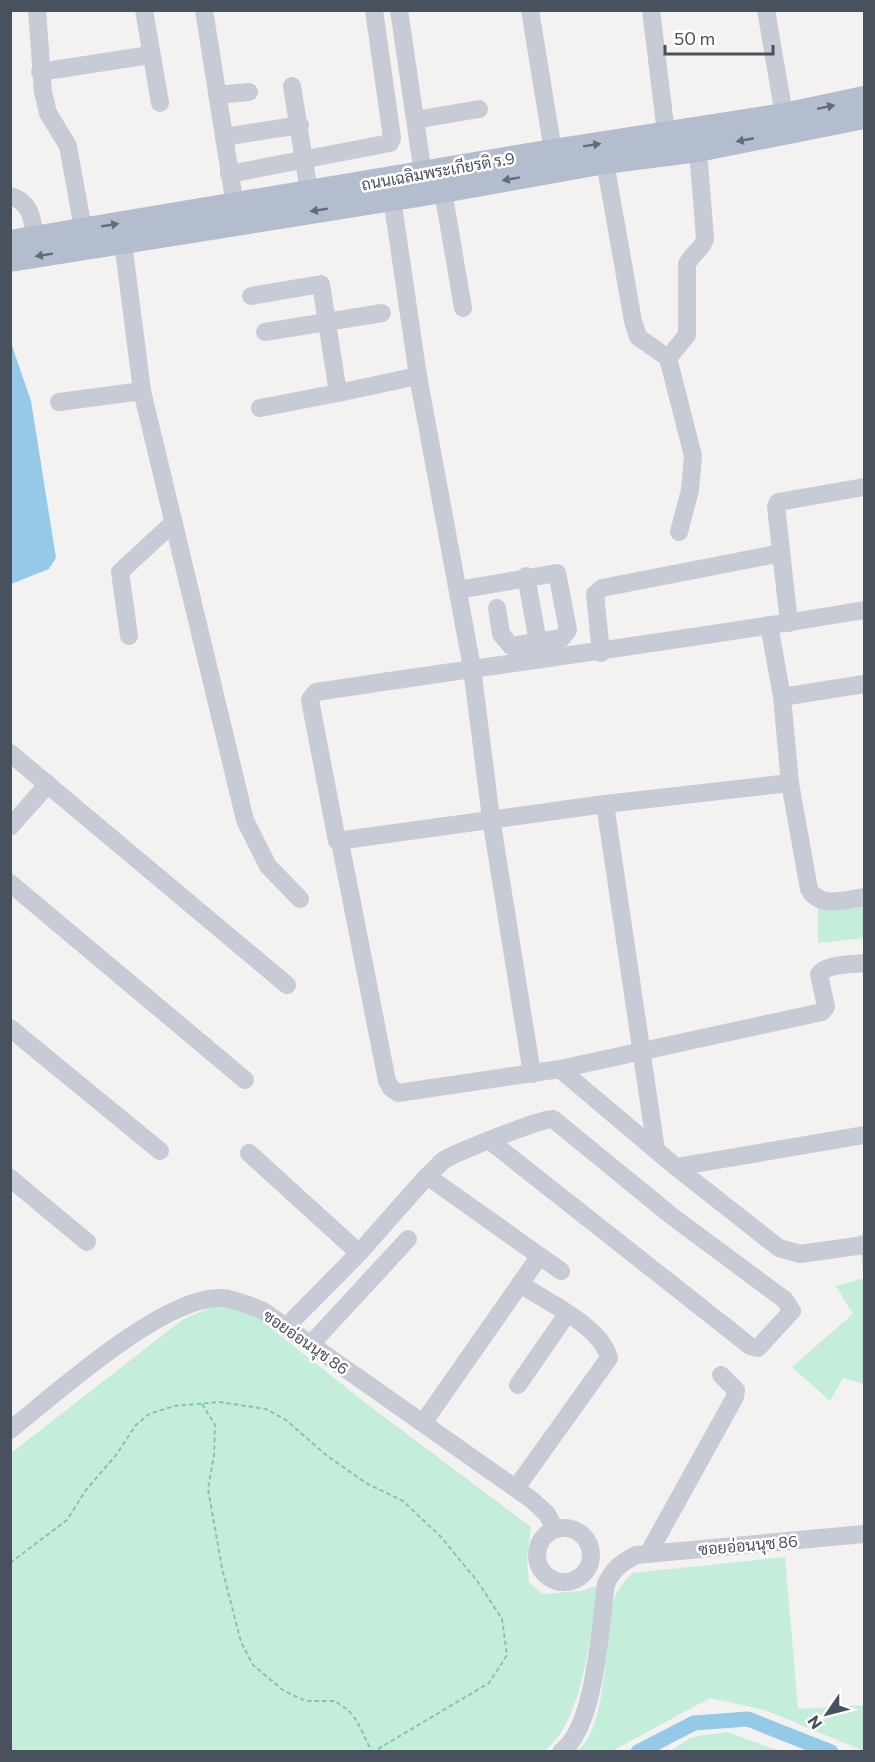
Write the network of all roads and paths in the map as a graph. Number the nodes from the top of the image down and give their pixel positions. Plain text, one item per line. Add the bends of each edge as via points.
1 (37, 10) edge
2 (144, 10) edge
3 (204, 10) edge
4 (374, 10) edge
5 (399, 10) edge
6 (531, 10) edge
7 (651, 10) edge
8 (766, 10) edge
9 (150, 55) junction
10 (40, 72) junction
11 (291, 86) dead end
12 (249, 92) dead end
13 (217, 96) junction
14 (864, 99) edge
15 (160, 103) dead end
16 (479, 109) dead end
17 (784, 115) junction
18 (864, 117) edge
19 (415, 120) junction
20 (300, 125) junction
21 (666, 133) junction
22 (224, 137) junction
23 (698, 150) junction
24 (553, 151) junction
25 (304, 159) junction
26 (605, 162) junction
27 (229, 174) junction
28 (423, 174) junction
29 (444, 191) junction
30 (309, 192) junction
31 (233, 193) dead end
32 (10, 196) edge
33 (392, 198) junction
34 (83, 229) junction
35 (35, 237) junction
36 (10, 242) edge
37 (123, 242) junction
38 (10, 260) edge
39 (251, 296) dead end
40 (463, 308) dead end
41 (382, 313) dead end
42 (328, 321) junction
43 (265, 332) dead end
44 (668, 358) junction
45 (418, 376) junction
46 (142, 391) junction
47 (338, 393) junction
48 (59, 402) dead end
49 (260, 408) dead end
50 (864, 487) edge
51 (174, 522) junction
52 (678, 532) dead end
53 (781, 553) junction
54 (526, 576) junction
55 (458, 590) junction
56 (497, 608) dead end
57 (864, 610) edge
58 (789, 623) junction
59 (769, 625) junction
60 (129, 636) dead end
61 (538, 642) junction
62 (601, 652) junction
63 (472, 668) junction
64 (864, 684) edge
65 (782, 697) junction
66 (10, 753) edge
67 (790, 783) junction
68 (48, 784) junction
69 (605, 804) junction
70 (491, 818) junction
71 (10, 827) edge
72 (340, 842) junction
73 (10, 883) edge
74 (864, 897) edge
75 (300, 899) dead end
76 (864, 963) edge
77 (287, 985) dead end
78 (10, 1028) edge
79 (642, 1052) junction
80 (560, 1069) junction
81 (532, 1074) junction
82 (245, 1080) dead end
83 (864, 1135) edge
84 (490, 1141) junction
85 (656, 1150) junction
86 (160, 1151) dead end
87 (249, 1153) dead end
88 (676, 1167) junction
89 (427, 1176) junction
90 (10, 1178) edge
91 (408, 1239) dead end
92 (87, 1242) dead end
93 (864, 1245) edge
94 (359, 1253) junction
95 (539, 1257) junction
96 (561, 1271) dead end
97 (520, 1284) junction
98 (567, 1314) junction
99 (286, 1327) junction
100 (310, 1344) junction
101 (721, 1375) dead end
102 (518, 1385) dead end
103 (201, 1403) junction
104 (423, 1423) junction
105 (10, 1430) edge
106 (516, 1488) junction
107 (555, 1529) dead end
108 (864, 1534) edge
109 (648, 1554) junction
110 (10, 1563) edge
111 (372, 1752) edge
112 (561, 1752) edge

1 - 10 street
2 - 9 street
3 - 13 street
4 - 25 street via 390,143
5 - 19 street
6 - 24 street
7 - 21 street
8 - 17 street
9 - 10 street
9 - 15 street
10 - 34 street via 48,113 68,146
11 - 20 street
12 - 13 street
13 - 22 street
17 -> 14 main road, ถนนเฉลิมพระเกียรติ ร.9
16 - 19 street
17 - 21 main road, ถนนเฉลิมพระเกียรติ ร.9
18 -> 23 main road, ถนนเฉลิมพระเกียรติ ร.9
19 - 28 street
20 - 22 street
20 - 25 street
24 -> 21 main road, ถนนเฉลิมพระเกียรติ ร.9
22 - 27 street
23 - 26 main road, ถนนเฉลิมพระเกียรติ ร.9
23 - 44 street via 705,239 687,264 687,335
24 - 28 main road, ถนนเฉลิมพระเกียรติ ร.9
25 - 27 street
25 - 30 street
26 -> 29 main road, ถนนเฉลิมพระเกียรติ ร.9
26 - 44 street via 638,337
27 - 31 street
28 - 30 main road, ถนนเฉลิมพระเกียรติ ร.9
29 - 33 main road, ถนนเฉลิมพระเกียรติ ร.9
29 - 40 street
34 -> 30 main road, ถนนเฉลิมพระเกียรติ ร.9
32 - 35 street via 26,203
33 -> 37 main road, ถนนเฉลิมพระเกียรติ ร.9
33 - 45 street
34 - 35 main road, ถนนเฉลิมพระเกียรติ ร.9
35 - 36 main road, ถนนเฉลิมพระเกียรติ ร.9
37 -> 38 main road, ถนนเฉลิมพระเกียรติ ร.9
37 - 46 street
39 - 42 street via 321,284
41 - 42 street
42 - 43 street
42 - 47 street
44 - 52 street via 693,456 690,490
45 - 47 street
45 - 55 street
46 - 48 street
46 - 51 street
47 - 49 street
50 - 53 street via 778,502
51 - 60 street via 120,572
51 - 75 street via 245,820 268,866
53 - 58 street
53 - 62 street via 602,588 595,594
54 - 55 street
54 - 61 street
54 - 61 street via 552,571 559,576 568,630 562,638
55 - 63 street
56 - 61 street via 506,643 511,646
57 - 58 street
58 - 59 street
59 - 62 street
59 - 65 street
62 - 63 street
63 - 70 street
63 - 72 street via 312,695 335,839
64 - 65 street
65 - 67 street
66 - 68 street
67 - 69 street
67 - 74 street via 809,889 814,898 823,902
68 - 71 street
68 - 77 street
69 - 70 street
69 - 79 street
70 - 72 street
70 - 81 street
72 - 81 street via 391,1088 398,1092
73 - 82 street
76 - 79 street via 830,967 819,974 826,1006 822,1012
78 - 86 street
79 - 80 street
79 - 85 street
80 - 81 street
80 - 85 street
83 - 88 street
84 - 84 street via 750,1346 758,1348 790,1316 792,1311 785,1300 673,1217 553,1119 543,1119
84 - 89 street via 446,1159
85 - 88 street
87 - 94 street
88 - 93 street via 779,1248 800,1254
89 - 94 street
89 - 95 street
90 - 92 street
91 - 100 street
94 - 99 street
95 - 96 street
95 - 97 street
97 - 98 street
97 - 104 street
98 - 102 street
98 - 106 street via 598,1335 609,1358
99 - 100 street, ซอยอ่อนนุช 86
99 - 105 street, ซอยอ่อนนุช 86 via 262,1310 223,1298 199,1300 162,1317 121,1344
100 - 104 street, ซอยอ่อนนุช 86
101 - 109 street via 736,1390 735,1397
103 - 110 path via 174,1406 142,1419 67,1520
103 - 111 path via 215,1425 208,1489 241,1642 253,1665 284,1690 306,1701 335,1701 348,1710
103 - 111 path via 266,1409 286,1420 366,1483 403,1501 441,1537 502,1619 507,1655 489,1683
104 - 106 street, ซอยอ่อนนุช 86
106 - 107 street, ซอยอ่อนนุช 86 via 547,1514
108 - 109 street, ซอยอ่อนนุช 86
109 - 112 street, ซอยอ่อนนุช 86 via 621,1562 606,1584 591,1694 576,1734

